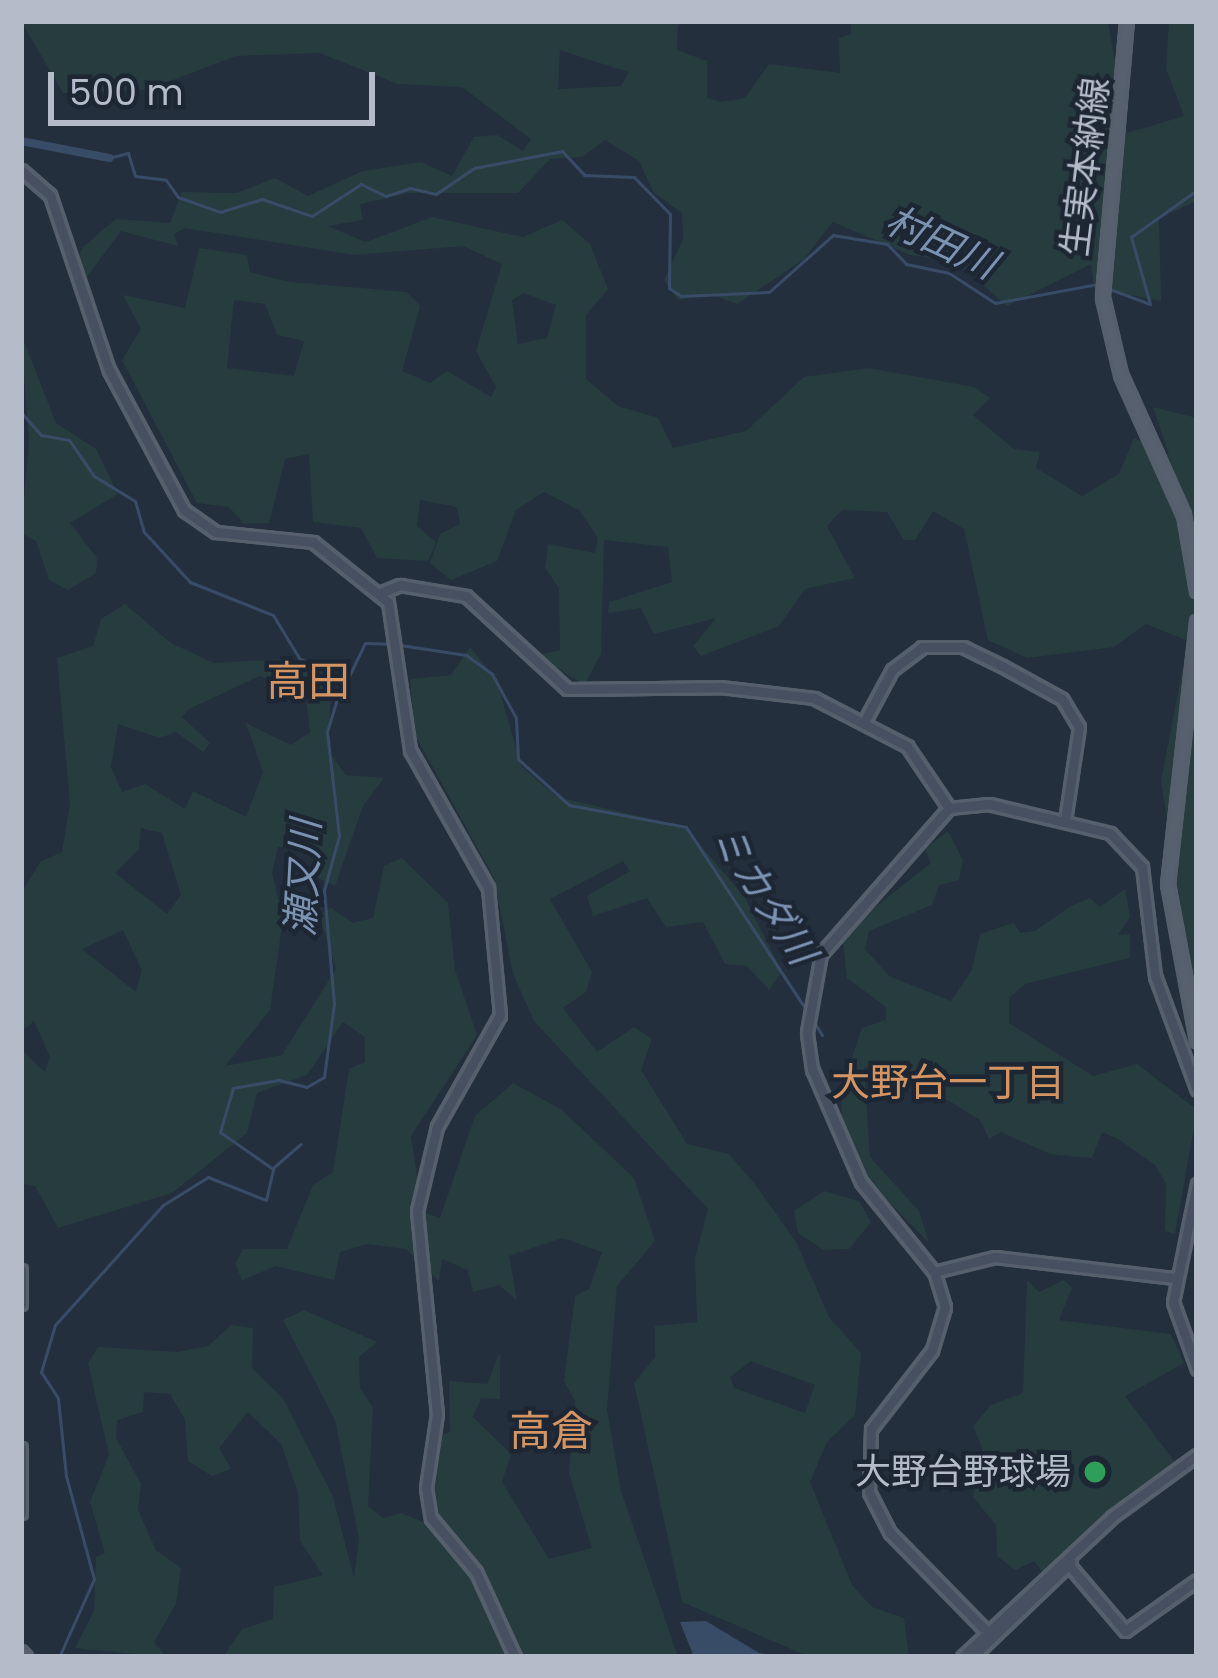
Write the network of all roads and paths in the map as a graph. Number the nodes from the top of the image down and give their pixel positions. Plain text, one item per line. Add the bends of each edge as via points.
1 (1127, 21) edge
2 (21, 170) edge
3 (1197, 591) edge
4 (380, 593) junction
5 (1197, 622) edge
6 (864, 722) junction
7 (949, 808) junction
8 (1065, 821) junction
9 (1197, 1041) edge
10 (1197, 1090) edge
11 (1197, 1184) edge
12 (21, 1270) edge
13 (934, 1272) junction
14 (1173, 1278) junction
15 (21, 1304) edge
16 (1197, 1369) edge
17 (21, 1448) edge
18 (1197, 1458) edge
19 (21, 1513) edge
20 (1068, 1564) junction
21 (1197, 1580) edge
22 (989, 1635) junction
23 (515, 1657) edge
24 (962, 1657) edge
25 (972, 1657) edge

1 - 3 main road, 生実本納線 via 1101,275 1114,354 1184,515
2 - 4 street via 50,195 110,370 184,510 216,532 313,542
4 - 6 street via 400,585 466,596 567,689 780,690
4 - 23 street via 399,629 415,765 478,866 496,920 500,1015 437,1127 417,1211 436,1414 428,1503 476,1572
5 - 9 main road via 1168,884
6 - 7 street via 908,746
6 - 8 street via 892,670 922,647 963,647 1003,666 1062,699 1079,727
7 - 8 street via 980,802
7 - 13 street via 829,938 807,1032 854,1168
8 - 10 street via 1111,832 1142,867 1155,976
11 - 14 street
12 - 15 street
13 - 14 street via 994,1257
13 - 22 street via 943,1328 877,1417 865,1475 884,1525
14 - 16 street via 1178,1333
17 - 19 street
18 - 20 street
18 - 22 street
20 - 21 street via 1125,1630
20 - 22 street
22 - 24 street
22 - 25 street

